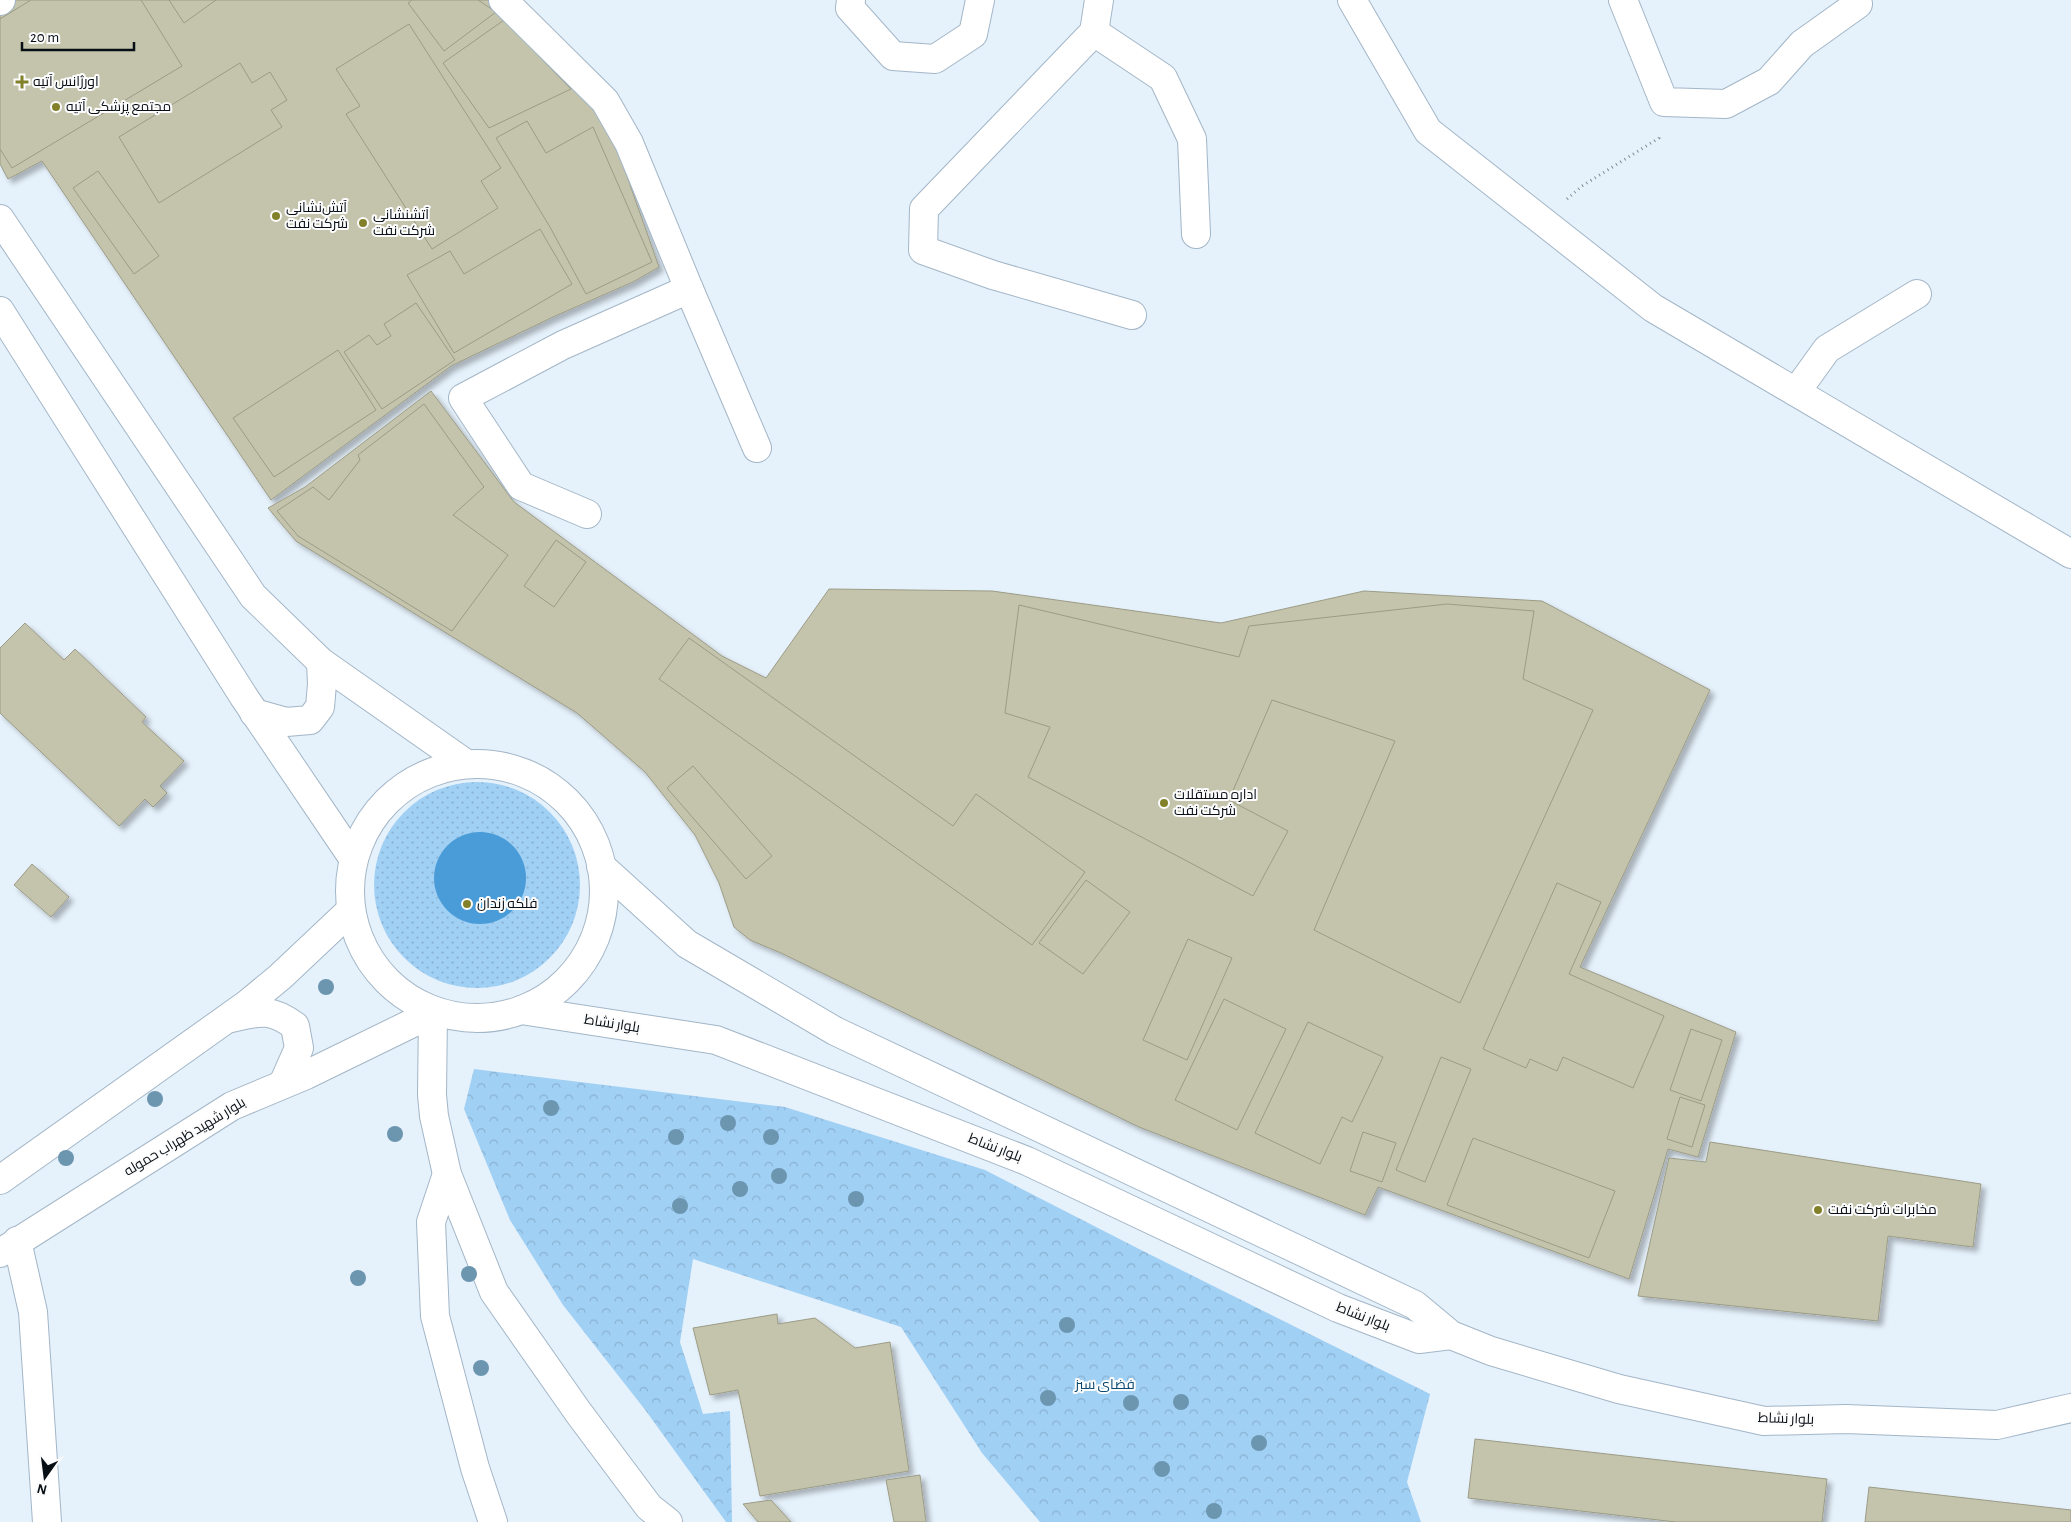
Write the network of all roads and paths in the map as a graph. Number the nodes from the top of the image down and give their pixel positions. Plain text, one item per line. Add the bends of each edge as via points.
1 (503, 0) edge
2 (851, 0) edge
3 (980, 0) edge
4 (1099, 0) edge
5 (1352, 0) edge
6 (1623, 0) edge
7 (1858, 4) dead end
8 (1094, 32) junction
9 (1664, 102) junction
10 (0, 219) edge
11 (1542, 221) junction
12 (1196, 234) dead end
13 (688, 290) junction
14 (1917, 294) dead end
15 (0, 311) edge
16 (1132, 315) dead end
17 (1796, 392) junction
18 (757, 448) dead end
19 (587, 514) dead end
20 (2071, 554) edge
21 (321, 662) junction
22 (254, 713) junction
23 (465, 764) junction
24 (353, 858) junction
25 (601, 866) junction
26 (351, 910) junction
27 (522, 1010) junction
28 (433, 1013) junction
29 (227, 1019) junction
30 (283, 1084) junction
31 (447, 1174) junction
32 (0, 1180) edge
33 (8, 1247) edge
34 (1450, 1335) junction
35 (2071, 1408) edge
36 (47, 1522) edge
37 (493, 1522) edge
38 (668, 1522) edge

1 - 13 main road via 605,101 629,142
2 - 3 main road via 850,8 893,56 934,59 973,34
4 - 8 main road
5 - 11 main road via 1428,131
6 - 9 main road
7 - 9 main road via 1802,44 1769,81 1726,104
8 - 12 main road via 1163,78 1192,139
8 - 16 main road via 924,209 923,250
9 - 11 path via 1659,138 1582,186
10 - 21 main road via 253,596
11 - 17 main road via 1653,308
13 - 18 main road
13 - 19 main road via 563,345 463,398 521,486
14 - 17 main road via 1827,349
15 - 22 main road
17 - 20 main road
21 - 22 main road via 320,707 310,720 286,722
21 - 23 main road
22 - 24 main road
23 - 24 main road via 435,770 406,784 383,804 365,829
23 - 25 main road via 494,764 522,771 548,785 570,803 588,827 600,854
24 - 26 main road via 349,893
25 - 27 main road via 604,901 598,934 570,978 547,997
25 - 34 main road, بلوار نشاط via 687,944 834,1031 1415,1305
26 - 28 main road via 361,943 379,972 404,995
26 - 29 main road via 280,977
27 - 28 main road via 493,1017
27 - 34 main road, بلوار نشاط via 716,1040 1027,1161 1338,1308 1420,1339
28 - 30 main road, بلوار شهید ظهراب حموله
28 - 31 main road via 432,1096
29 - 30 main road via 263,1012 282,1016 295,1026 299,1048
29 - 32 main road
30 - 33 main road, بلوار شهید ظهراب حموله via 232,1106
31 - 37 main road via 431,1222 435,1316 475,1468
31 - 38 main road via 494,1292 649,1507
33 - 36 main road via 33,1312
34 - 35 main road, بلوار نشاط via 1491,1351 1618,1389 1764,1421 1846,1419 1998,1425

